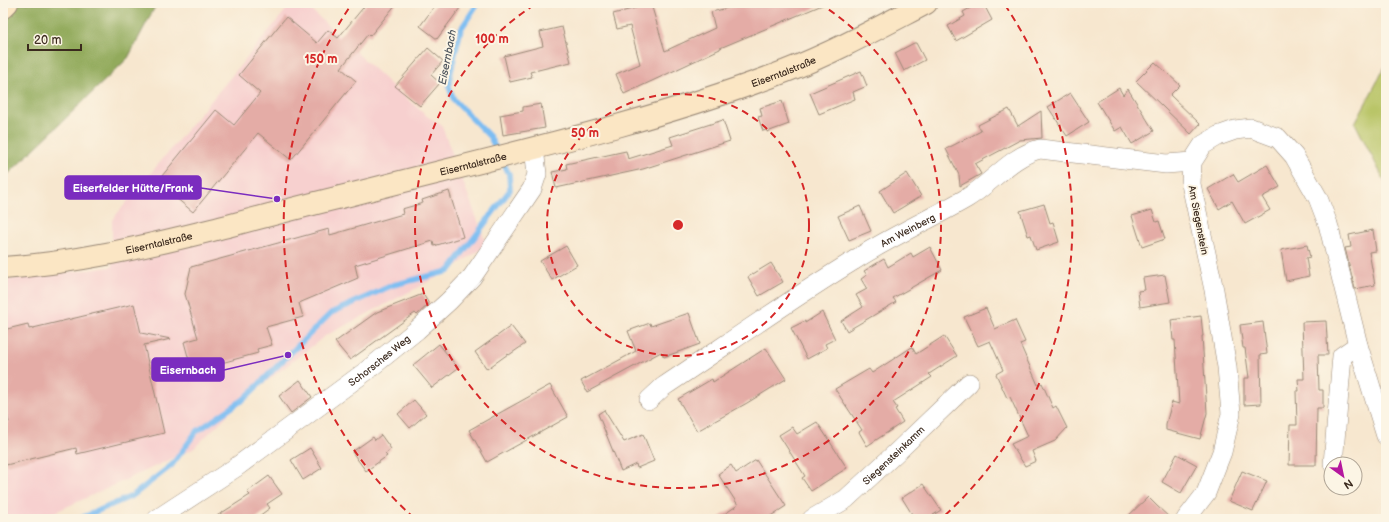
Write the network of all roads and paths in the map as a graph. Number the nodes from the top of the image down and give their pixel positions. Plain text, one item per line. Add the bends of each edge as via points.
1 (7, 3) edge
2 (926, 3) edge
3 (3, 7) edge
4 (534, 148) junction
5 (1192, 162) junction
6 (3, 268) edge
7 (1358, 345) junction
8 (969, 383) dead end
9 (649, 400) dead end
10 (1386, 436) edge
11 (1334, 456) edge
12 (157, 519) edge
13 (812, 519) edge
14 (1186, 519) edge

1 - 3 main road
2 - 4 main road, Eiserntalstraße via 845,45 783,72 724,93
4 - 6 main road, Eiserntalstraße via 159,243 86,258
4 - 12 street, Schorsches Weg via 537,174 532,189 472,277 449,301 365,372 235,468
5 - 7 street via 1203,145 1235,130 1251,128 1278,138 1294,156 1318,198 1340,266
5 - 9 street, Am Weinberg via 1166,164 1040,149 1030,152 968,197 852,261 663,387
5 - 14 street, Am Siegenstein via 1191,184 1214,290 1227,367 1231,414 1222,452 1206,493
7 - 10 street
7 - 11 street via 1342,356
8 - 13 street, Siegensteinkamm via 846,498

